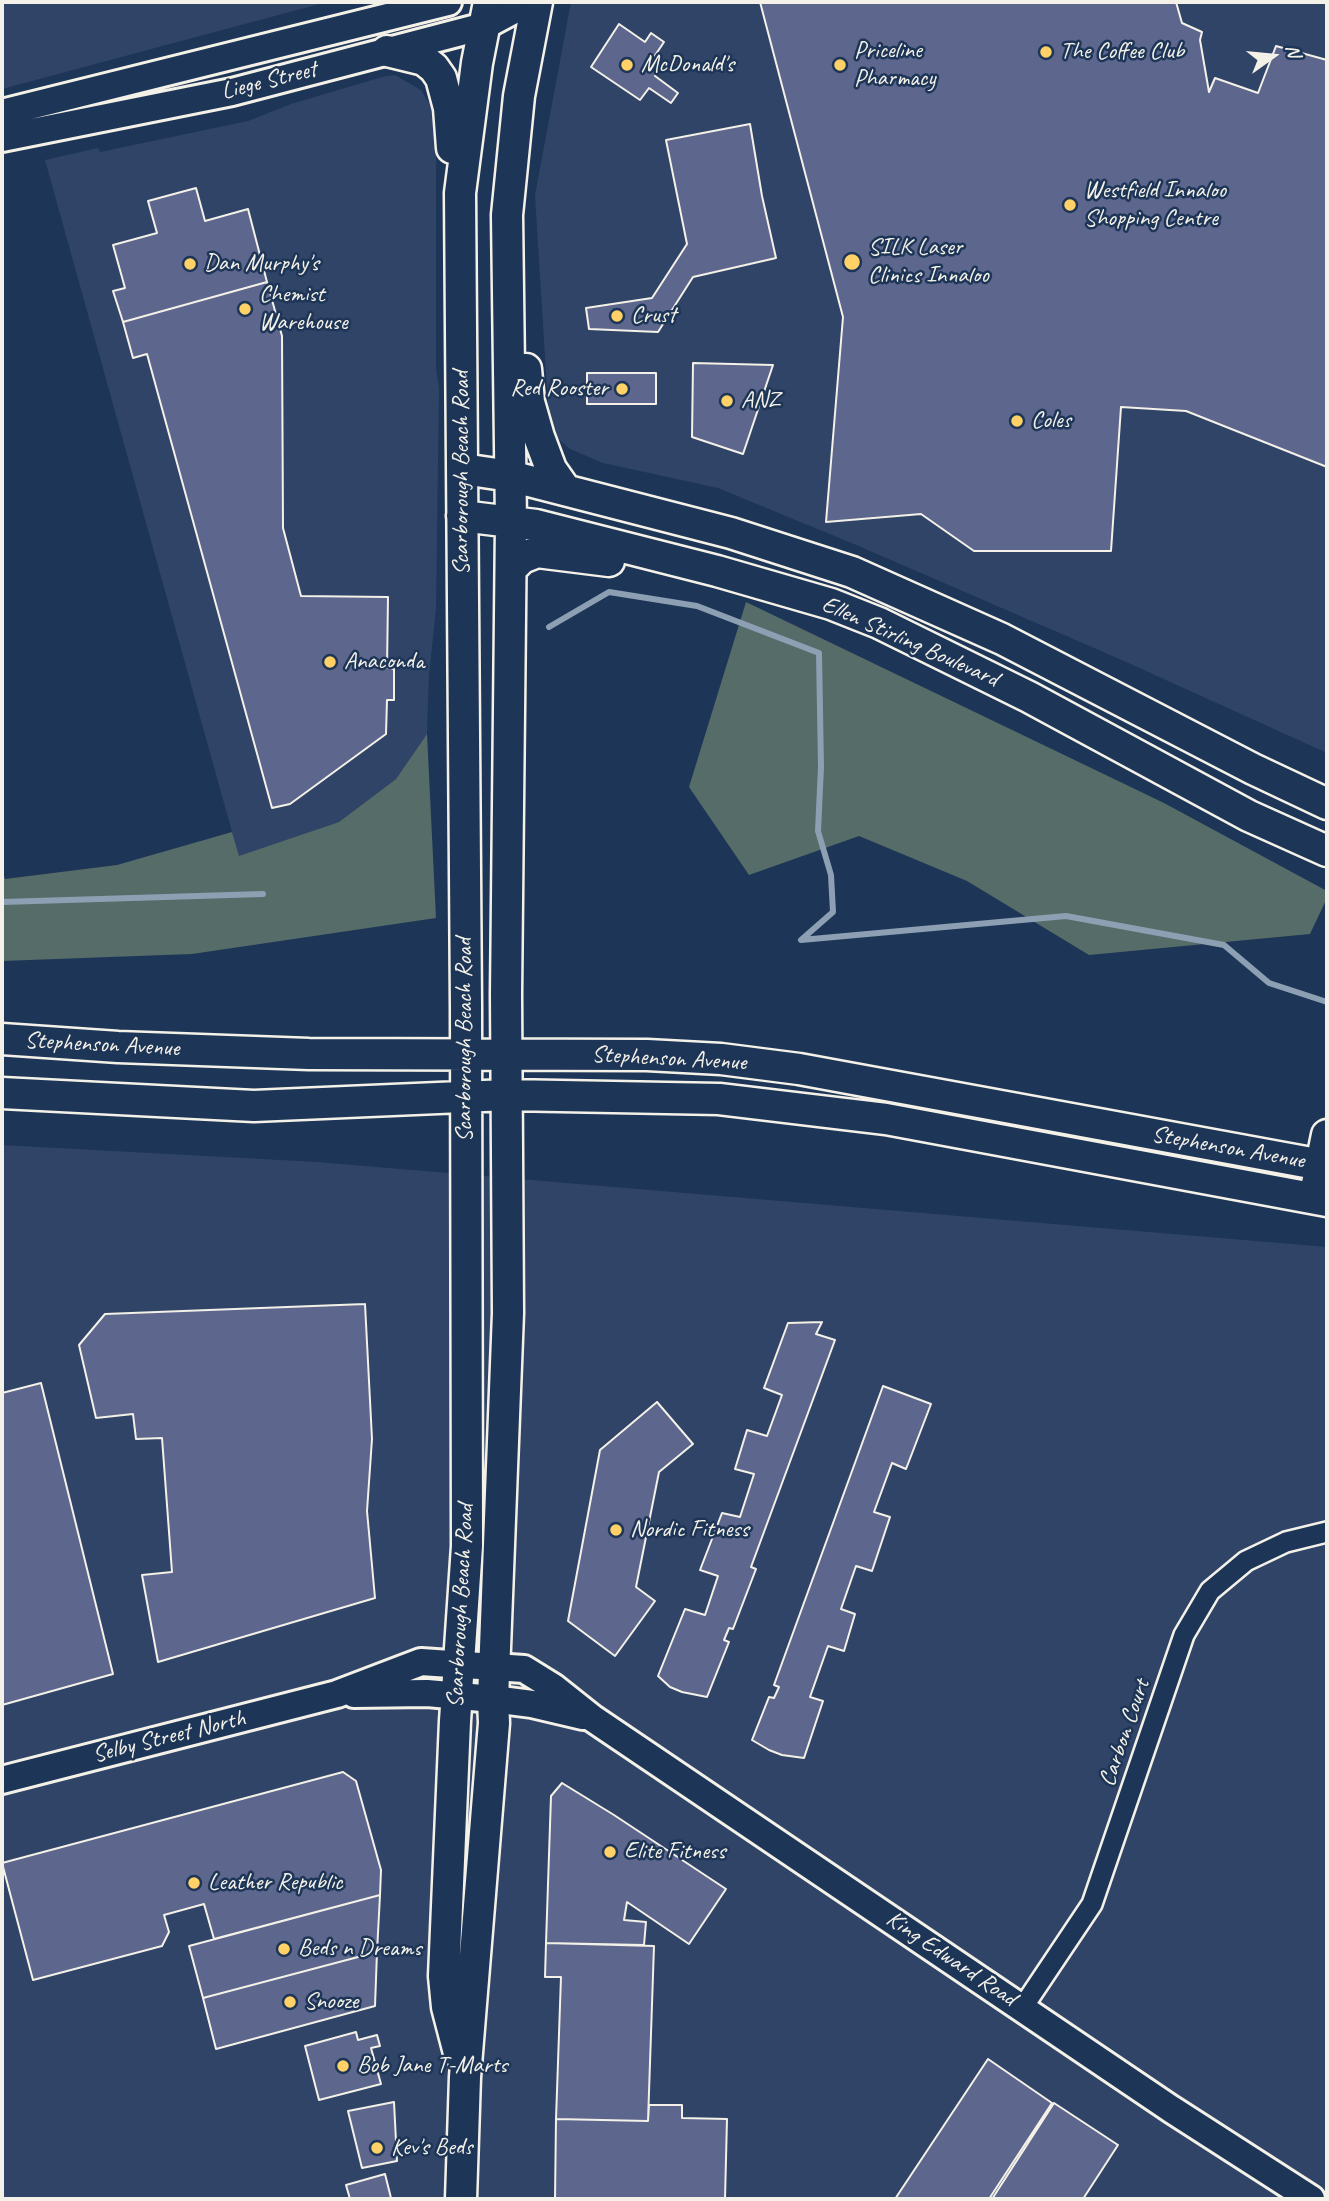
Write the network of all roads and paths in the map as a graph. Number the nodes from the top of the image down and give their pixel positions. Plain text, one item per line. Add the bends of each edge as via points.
1 (448, 2) edge
2 (529, 2) edge
3 (537, 2) edge
4 (487, 14) edge
5 (387, 51) junction
6 (2, 113) edge
7 (2, 138) edge
8 (460, 192) junction
9 (509, 269) junction
10 (463, 469) junction
11 (510, 476) junction
12 (565, 489) junction
13 (462, 516) junction
14 (511, 522) junction
15 (511, 569) junction
16 (717, 571) junction
17 (1327, 804) edge
18 (1327, 852) edge
19 (2, 1039) edge
20 (507, 1055) junction
21 (466, 1056) junction
22 (2, 1093) edge
23 (507, 1095) junction
24 (465, 1096) junction
25 (1327, 1135) edge
26 (1324, 1165) edge
27 (1321, 1200) edge
28 (1327, 1532) edge
29 (459, 1663) junction
30 (494, 1666) junction
31 (337, 1694) junction
32 (457, 1696) junction
33 (493, 1699) junction
34 (592, 1718) junction
35 (2, 1780) edge
36 (1023, 2007) junction
37 (465, 2077) junction
38 (461, 2199) edge
39 (1311, 2199) edge

1 - 6 main road, Liege Street
2 - 4 main road, Liege Street
3 - 9 main road, Scarborough Beach Road via 519,96 507,215
4 - 5 main road, Liege Street
4 - 8 main road, Scarborough Beach Road
5 - 7 main road, Liege Street via 232,92
5 - 8 main road via 424,60 441,78
8 - 10 main road, Scarborough Beach Road
9 - 11 main road, Scarborough Beach Road
9 - 12 main road via 519,309 529,402 551,469
10 - 11 main road, Ellen Stirling Boulevard
10 - 13 main road, Scarborough Beach Road
11 - 12 main road, Ellen Stirling Boulevard
11 - 14 main road, Scarborough Beach Road
12 - 17 main road, Ellen Stirling Boulevard via 731,533 852,572 1002,639
13 - 14 main road, Ellen Stirling Boulevard
13 - 21 main road, Scarborough Beach Road
14 - 15 main road, Scarborough Beach Road
14 - 16 main road, Ellen Stirling Boulevard
15 - 16 main road via 537,552 666,571
15 - 20 main road, Scarborough Beach Road
16 - 18 main road, Ellen Stirling Boulevard via 879,623
19 - 21 main road, Stephenson Avenue via 309,1054
20 - 21 main road, Stephenson Avenue
20 - 23 main road, Scarborough Beach Road
20 - 26 main road, Stephenson Avenue via 648,1055 799,1069
21 - 24 main road, Scarborough Beach Road
22 - 24 main road, Stephenson Avenue via 254,1106
23 - 24 main road, Stephenson Avenue
23 - 27 main road, Stephenson Avenue via 719,1100 886,1119
23 - 30 main road, Scarborough Beach Road via 508,1313
24 - 29 main road, Scarborough Beach Road via 467,1546
25 - 26 main road
26 - 27 main road
28 - 36 street, Carbon Court via 1286,1542 1246,1561 1210,1591 1184,1635 1092,1903
29 - 30 main road, King Edward Road
29 - 31 main road, Selby Street North via 421,1661
29 - 32 main road, Scarborough Beach Road
30 - 33 main road, Scarborough Beach Road
30 - 34 main road, King Edward Road via 524,1669
31 - 32 main road, Selby Street North
31 - 35 main road, Selby Street North
32 - 33 main road, King Edward Road
32 - 37 main road, Scarborough Beach Road via 444,1976
33 - 34 main road, King Edward Road
33 - 37 main road, Scarborough Beach Road
34 - 36 main road, King Edward Road
36 - 39 main road, King Edward Road
37 - 38 main road, Scarborough Beach Road

